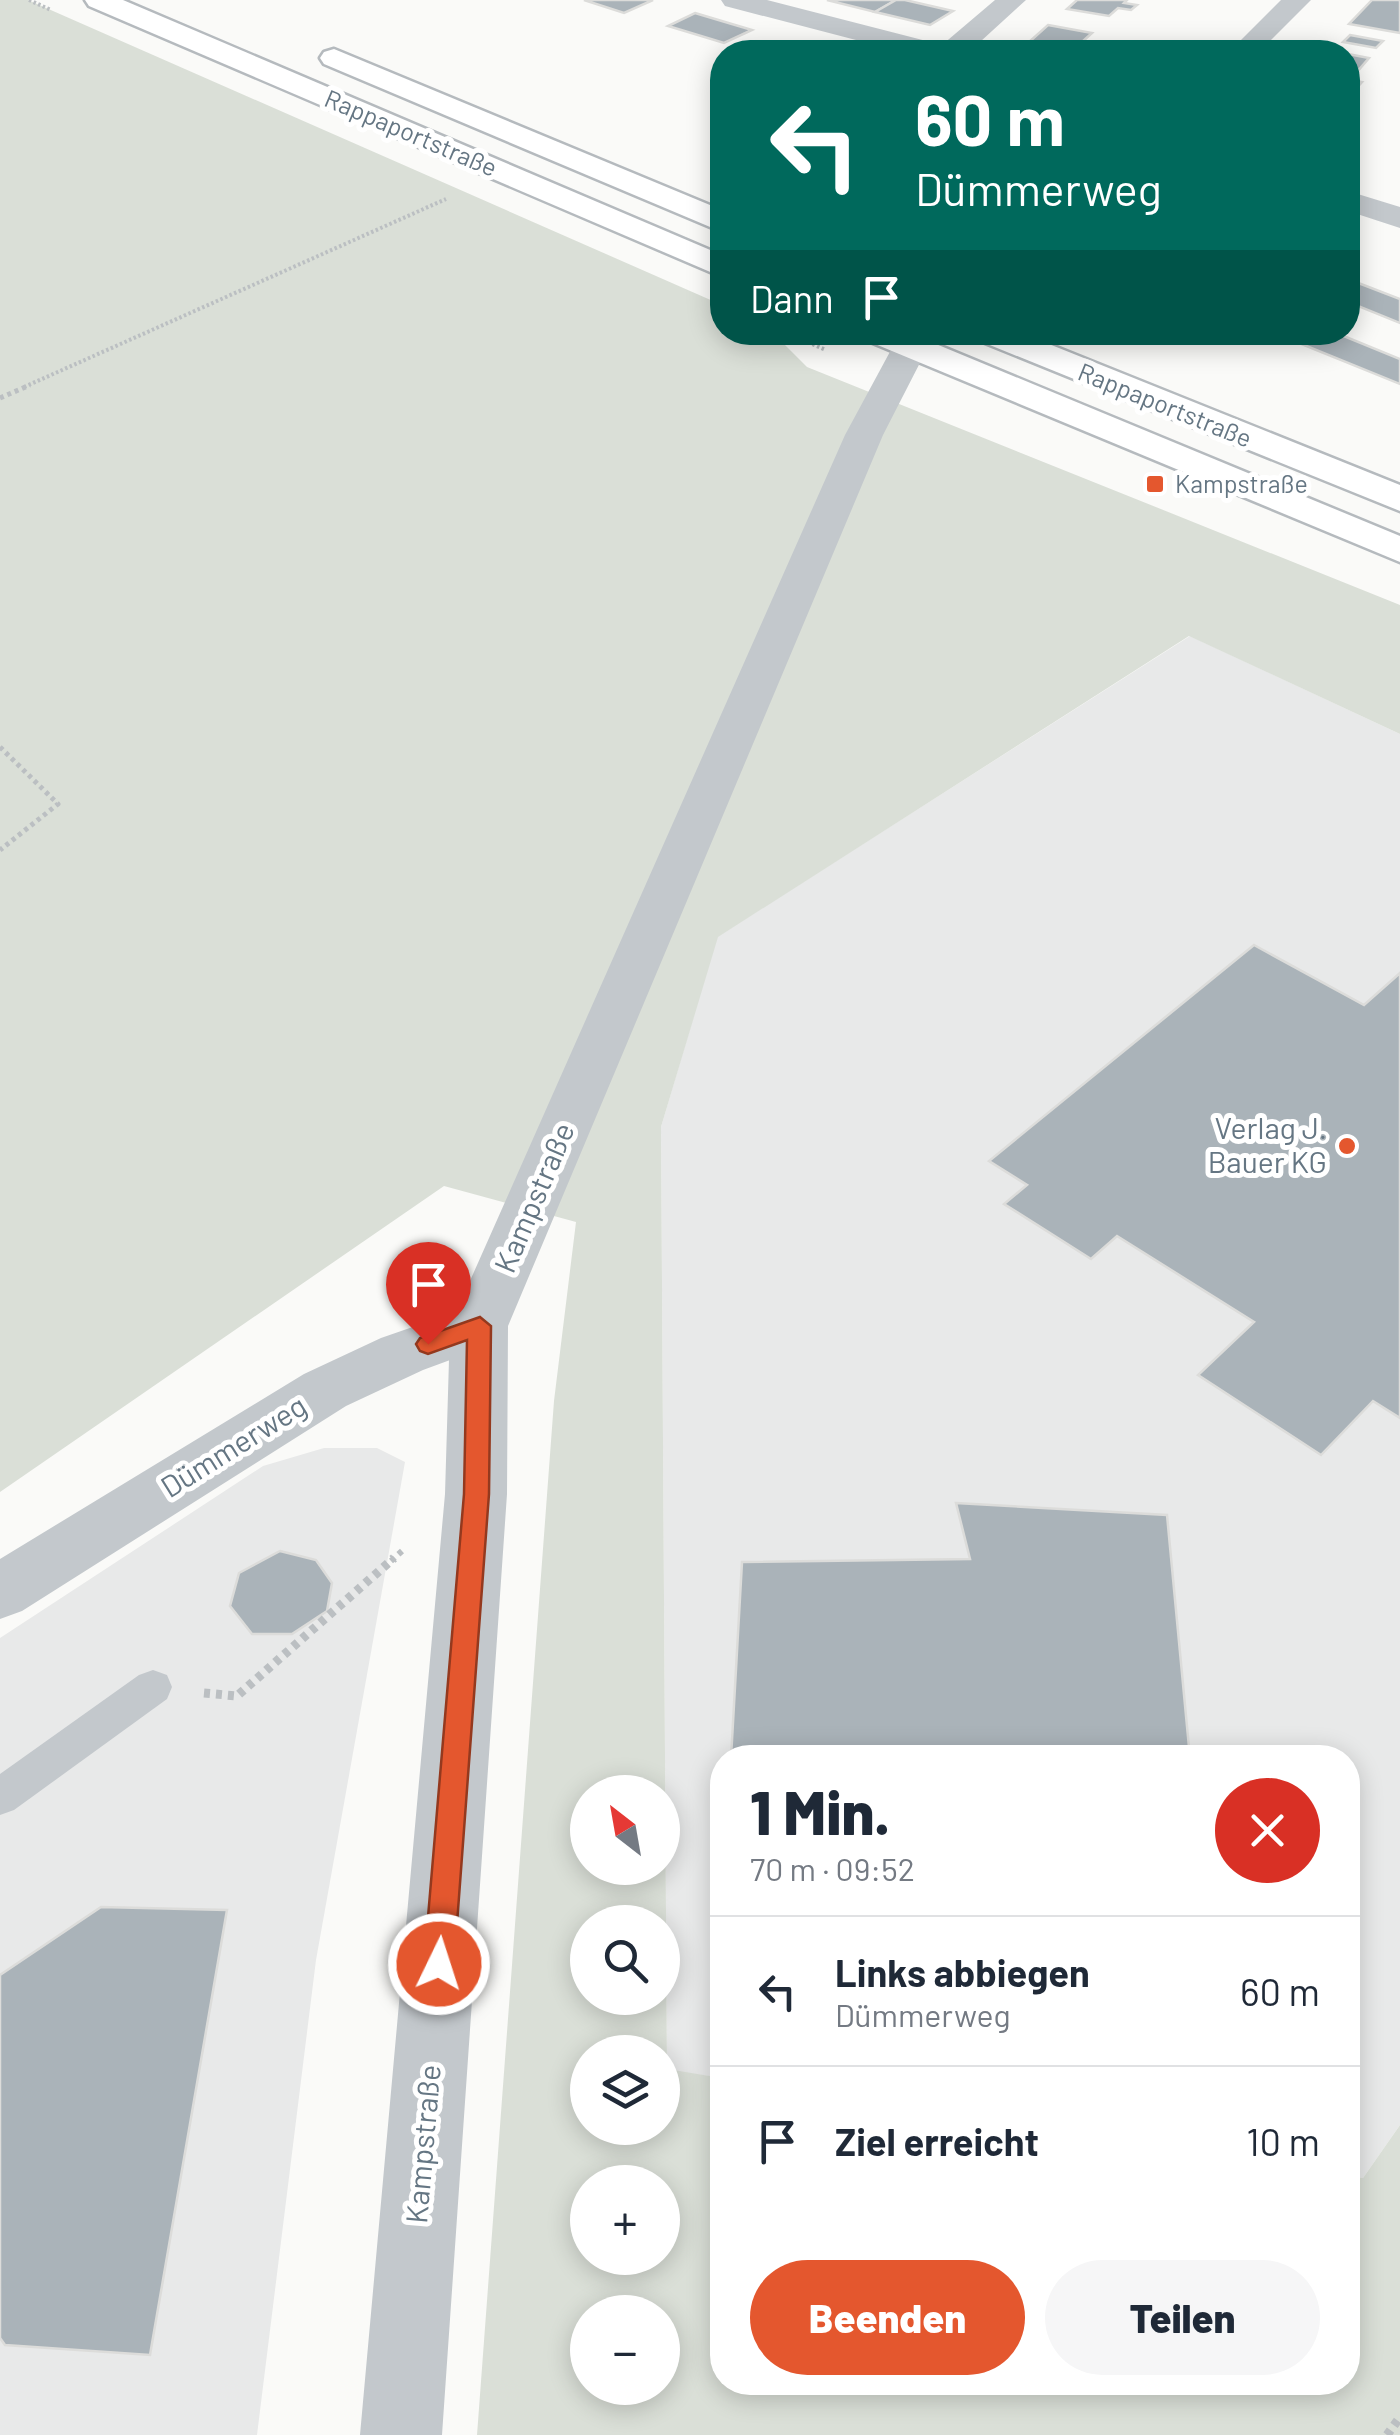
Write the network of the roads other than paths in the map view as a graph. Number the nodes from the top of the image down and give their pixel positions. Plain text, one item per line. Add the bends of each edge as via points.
1 (98, 0) edge
2 (734, 0) edge
3 (1012, 0) edge
4 (1297, 0) edge
5 (888, 40) edge
6 (966, 40) edge
7 (1255, 40) edge
8 (305, 46) dead end
9 (1360, 205) edge
10 (710, 217) edge
11 (1400, 218) edge
12 (710, 261) edge
13 (901, 345) edge
14 (920, 345) edge
15 (1019, 345) edge
16 (1400, 500) edge
17 (1400, 550) edge
18 (480, 1326) junction
19 (0, 1592) edge
20 (153, 1688) road end
21 (0, 1796) edge
22 (401, 2435) edge

1 - 12 main road, Rappaportstraße
2 - 5 street
3 - 6 street
4 - 7 street
8 - 10 main road, Rappaportstraße
9 - 11 street
13 - 18 street, Kampstraße
14 - 17 main road, Rappaportstraße
15 - 16 main road, Rappaportstraße
18 - 19 street, Dümmerweg via 325,1390
18 - 22 street, Kampstraße via 476,1494
20 - 21 lane

